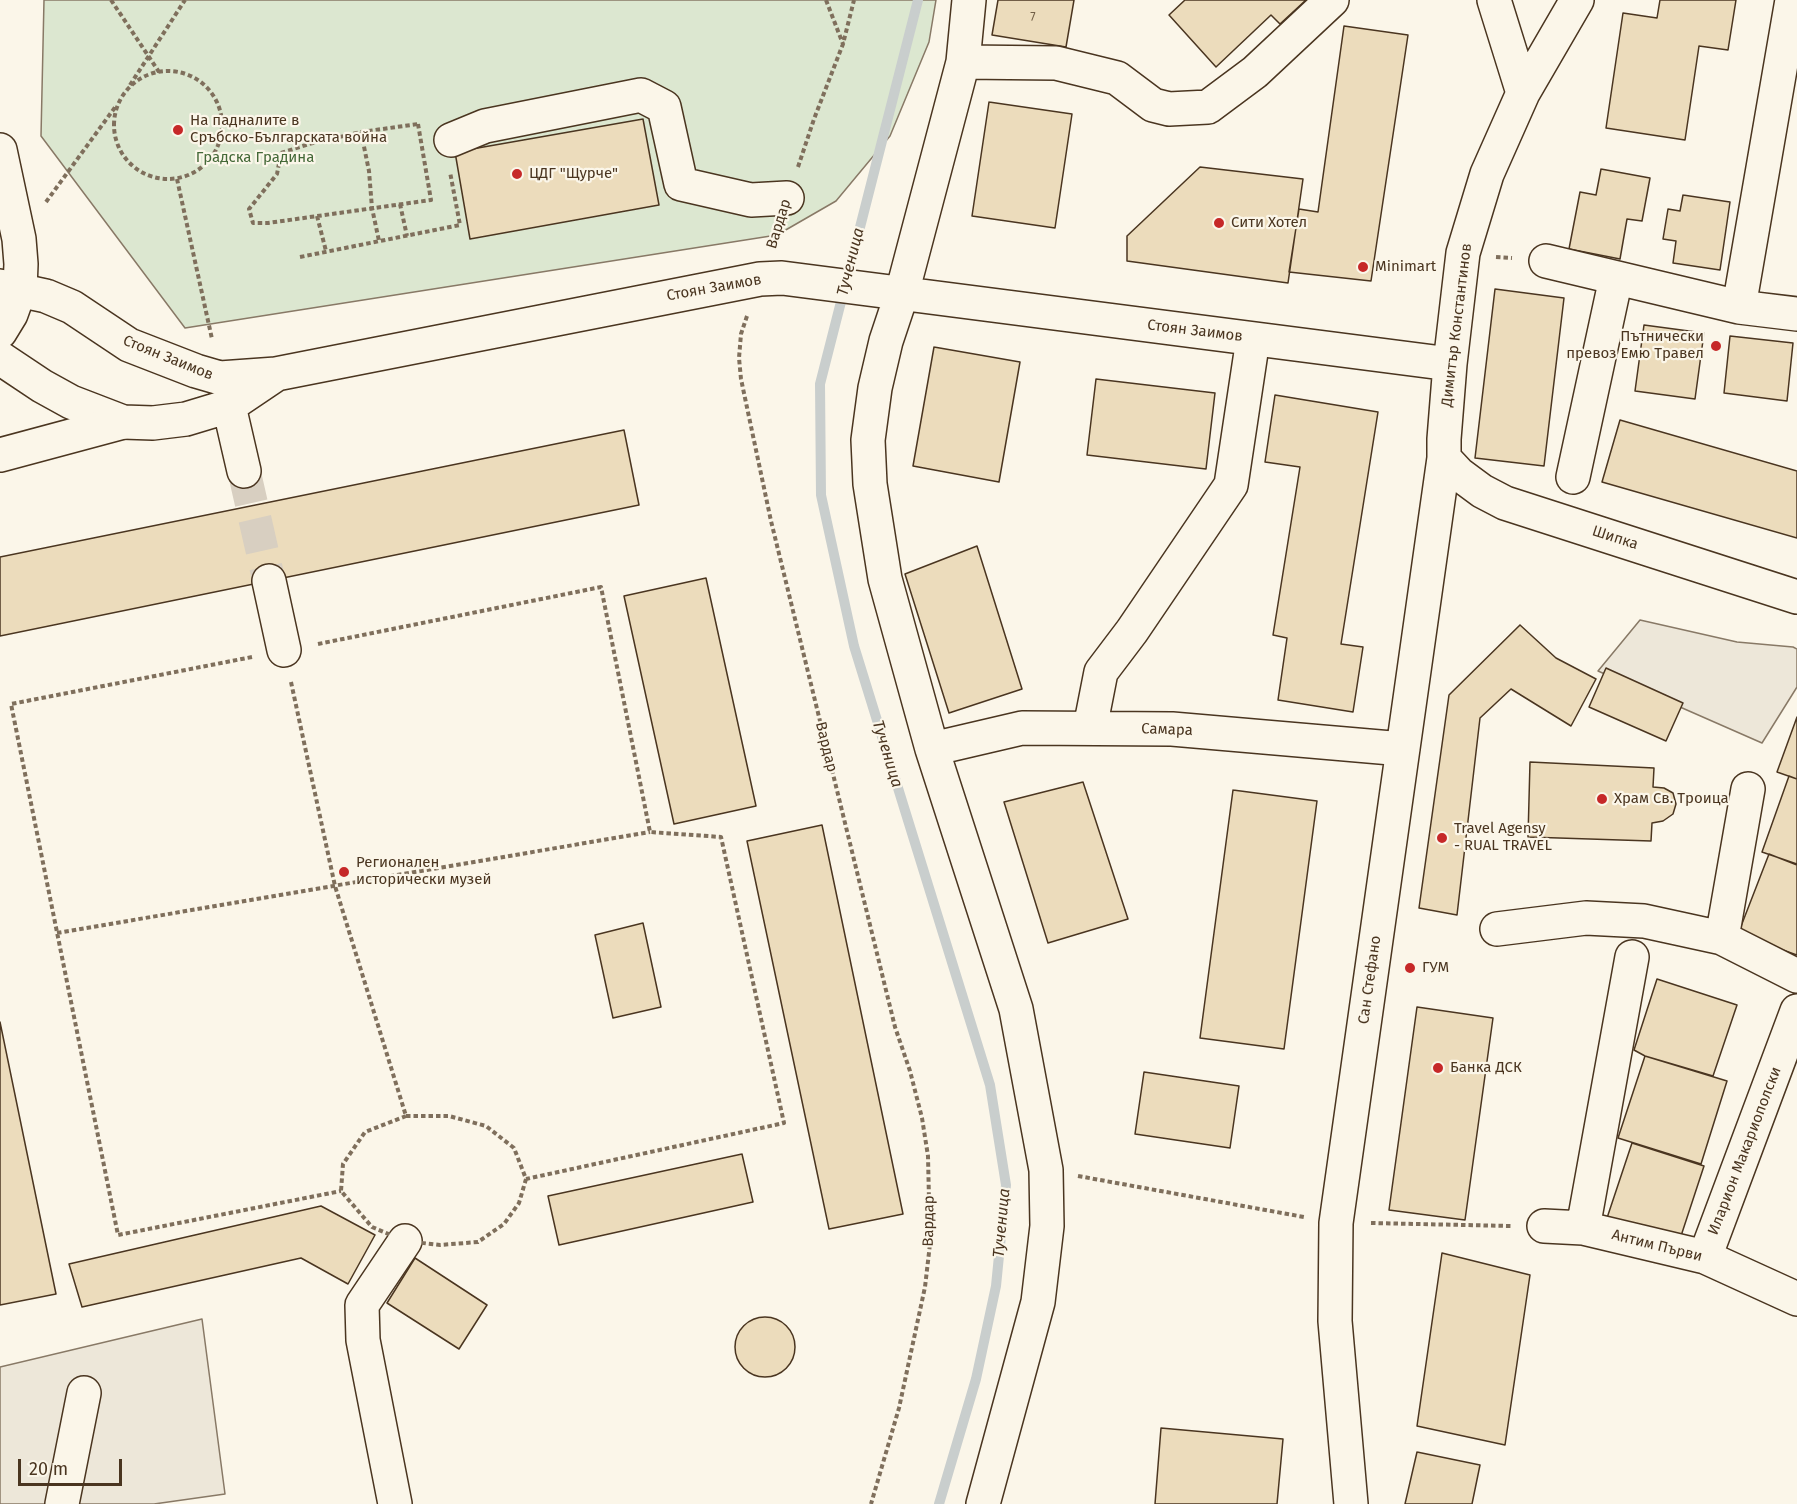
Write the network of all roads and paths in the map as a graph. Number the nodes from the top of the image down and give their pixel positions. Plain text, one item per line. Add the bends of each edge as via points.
1 (111, 0) edge
2 (185, 0) edge
3 (826, 0) edge
4 (854, 0) edge
5 (969, 0) edge
6 (1332, 0) edge
7 (1494, 0) edge
8 (1577, 0) edge
9 (1792, 0) edge
10 (843, 44) junction
11 (148, 56) junction
12 (963, 62) junction
13 (159, 72) junction
14 (1523, 93) junction
15 (119, 101) junction
16 (361, 132) junction
17 (450, 140) joint
18 (0, 150) edge
19 (177, 179) junction
20 (787, 198) joint
21 (400, 204) junction
22 (372, 208) junction
23 (317, 216) junction
24 (407, 236) junction
25 (19, 240) junction
26 (379, 241) junction
27 (326, 251) junction
28 (1463, 253) junction
29 (300, 256) dead end
30 (1546, 261) joint
31 (771, 278) junction
32 (1616, 278) junction
33 (10, 288) edge
34 (902, 293) junction
35 (1739, 307) junction
36 (1797, 314) edge
37 (0, 332) edge
38 (1254, 339) junction
39 (0, 358) edge
40 (1450, 364) junction
41 (225, 392) junction
42 (123, 422) junction
43 (0, 455) edge
44 (1444, 458) junction
45 (244, 471) tunnel mouth
46 (1573, 477) dead end
47 (269, 581) tunnel mouth
48 (1797, 597) edge
49 (284, 650) junction
50 (1090, 728) junction
51 (932, 749) junction
52 (1403, 749) junction
53 (1748, 789) dead end
54 (650, 832) junction
55 (335, 886) junction
56 (1497, 929) dead end
57 (57, 933) junction
58 (1722, 938) junction
59 (1632, 957) dead end
60 (1797, 976) edge
61 (1797, 1011) edge
62 (406, 1116) junction
63 (1046, 1170) junction
64 (525, 1179) junction
65 (341, 1191) junction
66 (1336, 1222) junction
67 (1544, 1226) joint
68 (1583, 1228) junction
69 (405, 1242) junction
70 (1705, 1257) junction
71 (1797, 1299) edge
72 (84, 1393) dead end
73 (62, 1504) edge
74 (395, 1504) edge
75 (871, 1504) edge
76 (983, 1504) edge
77 (1351, 1504) edge

1 - 11 path
2 - 11 path
3 - 10 path
4 - 10 path, Вардар
5 - 12 street
6 - 12 street via 1255,72 1208,107 1169,109 1154,105 1117,78 1056,63
7 - 14 street
8 - 14 street, Димитър Константинов
9 - 35 street
10 - 20 path, Вардар
11 - 13 path
11 - 15 path
12 - 34 street
13 - 15 path via 129,87
13 - 19 path via 192,77 216,100 222,116 217,149 207,164
14 - 28 street, Димитър Константинов via 1487,174
15 - 19 path via 114,134 130,164 144,174
15 - 25 path
16 - 21 path via 418,124 431,200
16 - 22 path
16 - 23 path via 281,153 277,174 249,209 253,223
17 - 20 street via 485,126 641,95 664,107 681,184 751,200
17 - 24 path via 450,170 460,225
18 - 25 street
19 - 41 path
21 - 22 path
21 - 24 path
22 - 23 path
22 - 26 path
23 - 27 path
24 - 26 path
25 - 33 street
26 - 27 path
27 - 29 path
28 - 30 path
28 - 40 street, Димитър Константинов
30 - 32 street
31 - 34 street, Стоян Заимов
31 - 41 street, Стоян Заимов via 276,374
31 - 75 path, Вардар via 741,334 741,379 771,521 895,1027 922,1118 928,1156 930,1244 925,1287 899,1408
32 - 35 street
32 - 46 street
33 - 37 street via 10,314
33 - 41 street, Стоян Заимов via 72,307 129,345 196,371
34 - 38 street, Стоян Заимов
34 - 51 street via 875,388 868,440 870,484 885,579
35 - 36 street
38 - 40 street, Стоян Заимов
38 - 50 street via 1231,484 1101,672
39 - 42 street via 71,402
40 - 44 street, Димитър Константинов
41 - 42 street via 186,419
41 - 45 street
42 - 43 street
44 - 48 street, Шипка via 1459,474 1504,503
44 - 52 street, Сан Стефано
47 - 49 street
49 - 54 path via 601,587
49 - 55 path
49 - 57 path via 11,704
50 - 51 street, Самара via 1022,728
50 - 52 street, Самара via 1172,729
51 - 63 street via 1016,1009
52 - 66 street, Сан Стефано
53 - 58 street
54 - 55 path
54 - 64 path via 721,837 784,1123
55 - 57 path
55 - 62 path
56 - 58 street via 1586,918 1644,921
57 - 65 path via 118,1235
58 - 60 street
59 - 68 street
61 - 70 street, Иларион Макариополски
62 - 64 path via 449,1116 486,1126 514,1148
62 - 65 path via 365,1132 343,1164
63 - 66 path
63 - 76 street via 1047,1226 1038,1302
64 - 69 path via 519,1203 504,1224 478,1242
65 - 69 path via 372,1227
66 - 67 path
66 - 77 street, Сан Стефано via 1335,1321
67 - 68 street, Антим Първи
68 - 70 street, Антим Първи
69 - 74 street via 362,1305 363,1340
70 - 71 street, Антим Първи
72 - 73 street

